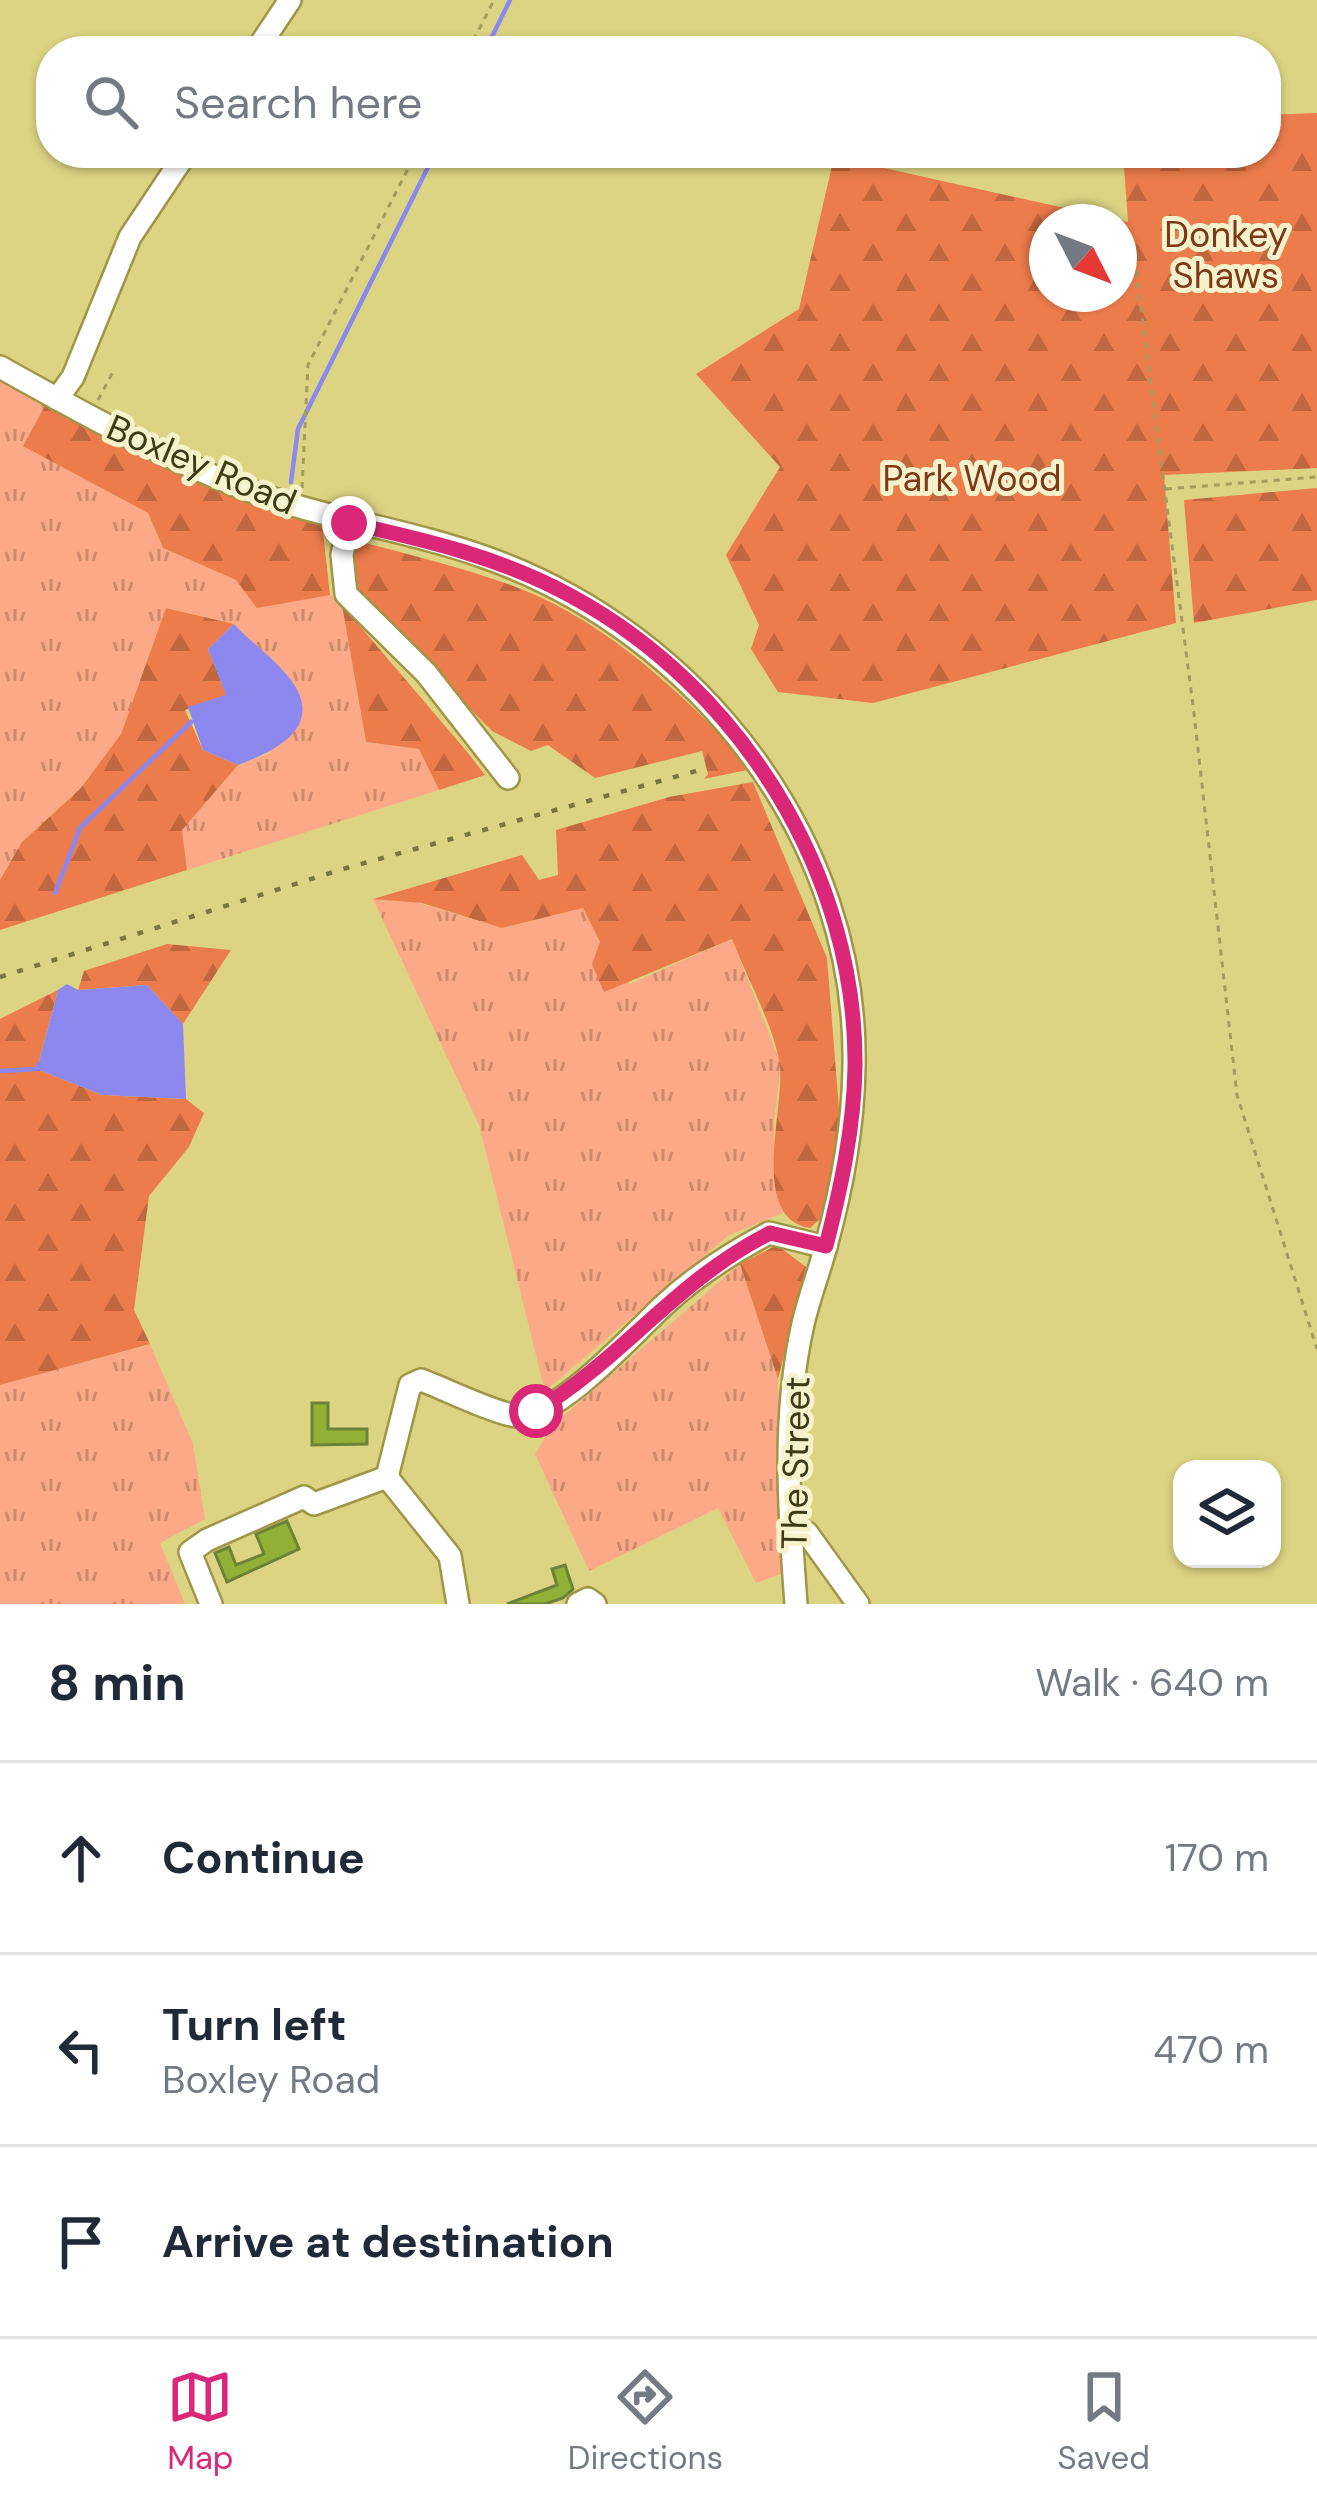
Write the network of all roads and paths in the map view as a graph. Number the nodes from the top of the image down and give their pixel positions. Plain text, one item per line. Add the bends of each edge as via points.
1 (290, 0) edge
2 (494, 0) edge
3 (266, 36) edge
4 (476, 36) edge
5 (177, 168) edge
6 (408, 168) edge
7 (1137, 286) edge
8 (0, 367) edge
9 (115, 370) dead end
10 (57, 399) junction
11 (89, 415) junction
12 (1317, 477) edge
13 (1164, 489) junction
14 (301, 508) junction
15 (349, 523) junction
16 (508, 778) dead end
17 (826, 1246) junction
18 (803, 1323) joint
19 (1317, 1349) edge
20 (387, 1477) junction
21 (791, 1525) junction
22 (211, 1604) edge
23 (458, 1604) edge
24 (578, 1604) edge
25 (595, 1604) edge
26 (796, 1604) edge
27 (858, 1604) edge

1 - 3 street
2 - 4 path
5 - 10 street via 130,237
6 - 14 path via 308,365
7 - 13 path
8 - 10 street, Boxley Road
9 - 11 path
10 - 11 street, Boxley Road
11 - 14 street, Boxley Road via 187,465
12 - 13 path
13 - 19 path via 1237,1095
14 - 15 street, Boxley Road
15 - 16 street via 346,594 426,673
15 - 17 street, Boxley Road via 488,558 599,612 695,689 774,787 818,877 850,993 853,1106
17 - 18 street, Boxley Road
17 - 20 street via 770,1233 727,1255 611,1358 536,1411 517,1416 421,1380 410,1385
18 - 21 street, The Street via 791,1402
20 - 22 street via 314,1504 304,1497 190,1552
20 - 23 street via 450,1556
21 - 26 street, The Street
21 - 27 street via 807,1533
24 - 25 street

